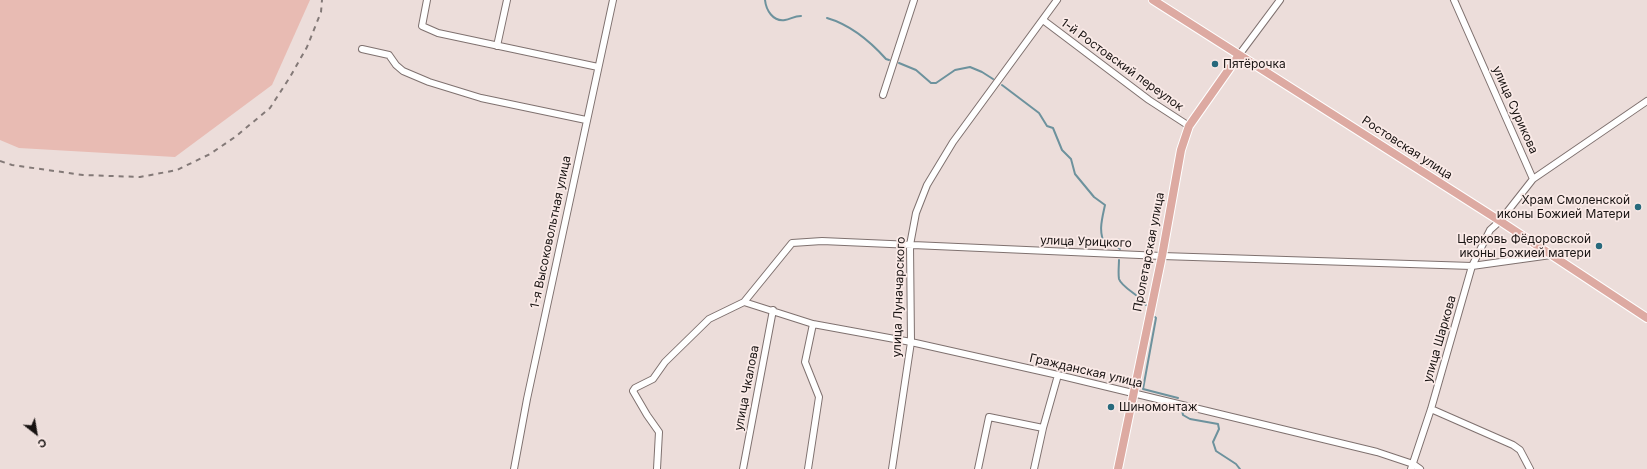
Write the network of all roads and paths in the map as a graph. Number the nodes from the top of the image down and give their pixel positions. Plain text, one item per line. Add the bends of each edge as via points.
1 (427, 0) edge
2 (507, 0) edge
3 (612, 0) edge
4 (914, 0) edge
5 (1057, 0) edge
6 (1153, 0) edge
7 (1280, 0) edge
8 (1454, 0) edge
9 (1043, 20) junction
10 (497, 46) junction
11 (362, 49) dead end
12 (1239, 54) junction
13 (598, 67) junction
14 (883, 95) dead end
15 (1647, 101) edge
16 (586, 120) junction
17 (1189, 126) junction
18 (1533, 179) junction
19 (1500, 221) junction
20 (910, 245) junction
21 (1550, 255) junction
22 (1162, 256) junction
23 (1472, 266) junction
24 (744, 302) junction
25 (773, 310) junction
26 (1647, 318) edge
27 (812, 324) junction
28 (911, 342) junction
29 (1058, 375) junction
30 (1134, 393) junction
31 (1431, 409) junction
32 (1043, 428) junction
33 (1412, 466) edge
34 (514, 469) edge
35 (657, 469) edge
36 (742, 469) edge
37 (808, 469) edge
38 (892, 469) edge
39 (978, 469) edge
40 (1034, 469) edge
41 (1118, 469) edge
42 (1420, 469) edge
43 (1530, 469) edge

1 - 10 street via 422,26 438,33
2 - 10 street
3 - 13 street, 1-я Высоковольтная улица
4 - 14 street
5 - 9 street, улица Луначарского
6 - 12 main road, Ростовская улица
7 - 12 street
8 - 18 street, улица Сурикова
9 - 17 street, 1-й Ростовский переулок via 1149,100
9 - 20 street, улица Луначарского via 953,142 934,173 916,213
10 - 13 street
11 - 16 street via 389,55 403,71 429,82 481,98
12 - 17 main road, Пролетарская улица
12 - 19 main road, Ростовская улица
13 - 16 street, 1-я Высоковольтная улица
15 - 18 street
16 - 34 street, 1-я Высоковольтная улица
17 - 22 main road, Пролетарская улица via 1181,150
18 - 19 street
19 - 21 main road, Ростовская улица
19 - 23 street, улица Шаркова via 1490,230
20 - 22 street, улица Урицкого
20 - 24 street, улица Урицкого via 822,241 792,243
20 - 28 street, улица Луначарского
21 - 23 street, улица Урицкого
21 - 26 main road, Ростовская улица
22 - 23 street, улица Урицкого
22 - 30 main road, Пролетарская улица
23 - 31 street, улица Шаркова
24 - 25 street, Гражданская улица
24 - 35 street via 709,319 665,362 653,380 633,391 659,432
25 - 27 street, Гражданская улица
25 - 36 street, улица Чкалова
27 - 28 street, Гражданская улица
27 - 37 street via 805,362 819,397
28 - 29 street, Гражданская улица
28 - 38 street, улица Луначарского
29 - 30 street, Гражданская улица
29 - 32 street
30 - 33 street, Гражданская улица via 1377,452
30 - 41 main road, Пролетарская улица
31 - 33 street, улица Шаркова
31 - 43 street via 1513,445 1520,450
32 - 39 street via 989,417
32 - 40 street
33 - 42 street, Гражданская улица

